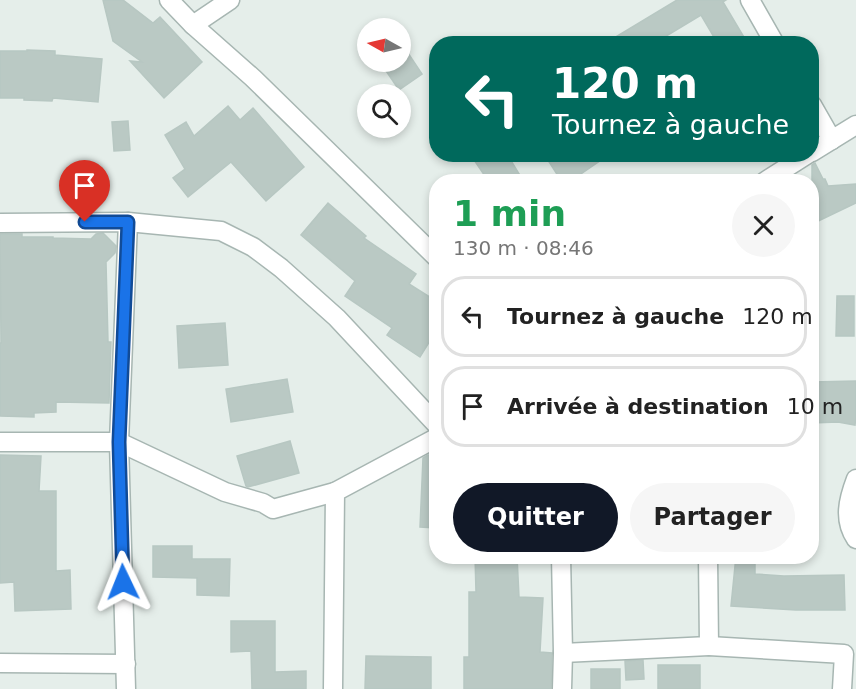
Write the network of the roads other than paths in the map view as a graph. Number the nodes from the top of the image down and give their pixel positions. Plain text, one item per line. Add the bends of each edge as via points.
1 (169, 0) edge
2 (230, 0) edge
3 (750, 0) edge
4 (194, 25) junction
5 (770, 36) edge
6 (819, 117) edge
7 (856, 125) edge
8 (832, 140) junction
9 (819, 148) edge
10 (796, 162) edge
11 (777, 174) edge
12 (128, 222) junction
13 (0, 223) edge
14 (429, 249) edge
15 (429, 416) edge
16 (0, 442) edge
17 (119, 442) junction
18 (429, 442) edge
19 (856, 479) edge
20 (335, 492) junction
21 (856, 539) edge
22 (561, 564) edge
23 (708, 564) edge
24 (709, 646) junction
25 (563, 653) junction
26 (850, 655) edge
27 (0, 663) edge
28 (126, 664) junction
29 (126, 689) edge
30 (333, 689) edge
31 (562, 689) edge
32 (842, 689) edge

1 - 4 street
2 - 4 street
3 - 5 street
4 - 14 street
6 - 8 street
7 - 8 street
8 - 9 street
10 - 11 street
12 - 13 street
12 - 15 street via 221,231 253,247 337,318
12 - 17 street
16 - 17 street
17 - 20 street via 225,492 273,509
17 - 28 street
18 - 20 street
19 - 21 street via 848,516 850,532
20 - 30 street
22 - 25 street
23 - 24 street
24 - 25 street
24 - 26 street
25 - 31 street
26 - 32 street
27 - 28 street
28 - 29 street

